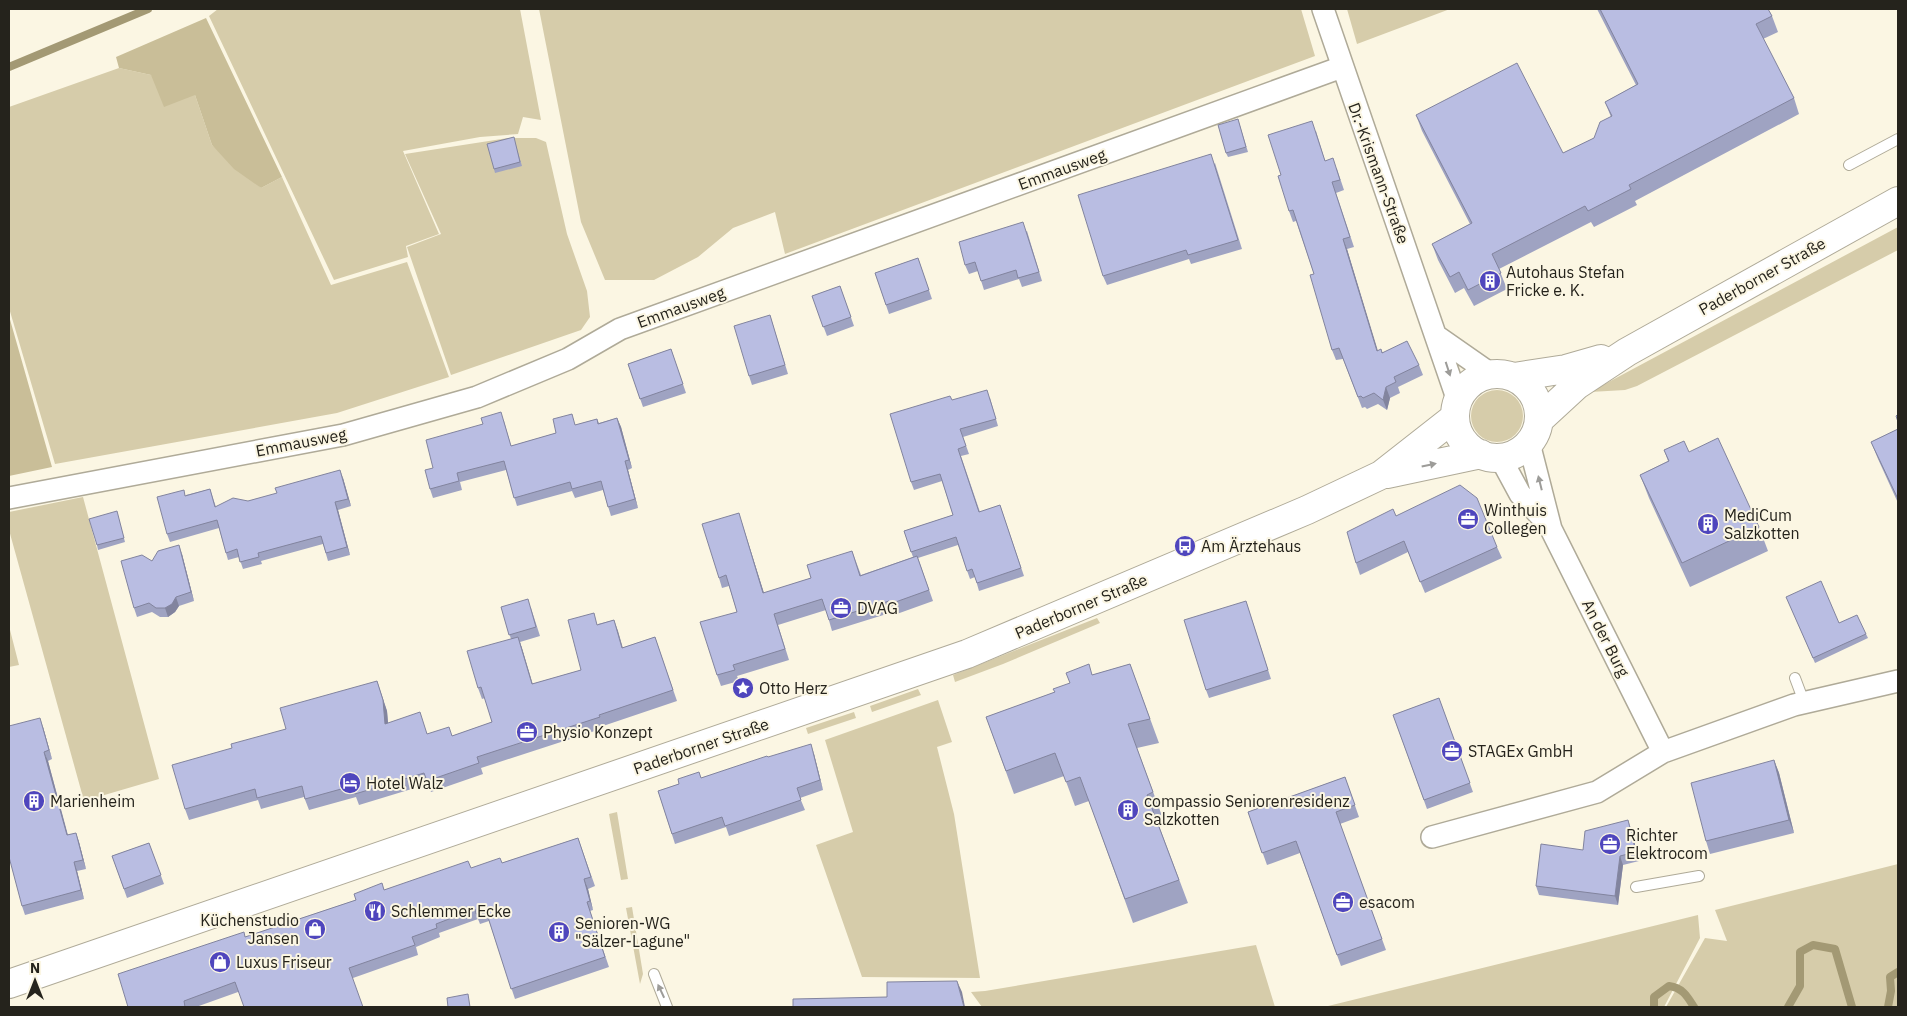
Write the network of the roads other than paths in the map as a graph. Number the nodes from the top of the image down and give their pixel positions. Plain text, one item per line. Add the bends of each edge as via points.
1 (1323, 9) edge
2 (1342, 67) junction
3 (1898, 139) edge
4 (1849, 165) dead end
5 (1898, 201) edge
6 (1438, 337) junction
7 (1627, 352) junction
8 (1503, 376) junction
9 (1456, 409) junction
10 (1534, 431) junction
11 (1491, 456) junction
12 (1381, 475) junction
13 (9, 498) edge
14 (1549, 525) junction
15 (1795, 678) dead end
16 (1898, 681) edge
17 (1804, 702) junction
18 (1663, 752) junction
19 (1432, 836) dead end
20 (1698, 876) dead end
21 (1636, 887) dead end
22 (654, 974) dead end
23 (9, 984) edge
24 (667, 1007) edge

1 - 2 street, Dr.-Krismann-Straße
2 - 6 street, Dr.-Krismann-Straße
2 - 13 street, Emmausweg via 620,329 568,359 477,397 343,435
3 - 4 lane
5 - 7 main road, Paderborner Straße
6 - 8 street
6 -> 9 street, Dr.-Krismann-Straße
7 - 8 main road, Paderborner Straße via 1566,370
7 - 10 main road, Paderborner Straße via 1577,385
8 - 9 main road, Paderborner Straße via 1471,383
8 - 10 main road via 1525,384 1533,395 1538,407
9 - 11 main road via 1462,440
9 - 12 main road, Paderborner Straße
10 - 11 main road, Paderborner Straße via 1516,453
14 -> 10 street, An der Burg
12 -> 11 main road, Paderborner Straße
11 - 14 street, An der Burg
12 - 23 main road, Paderborner Straße via 967,654
14 - 18 street, An der Burg
15 - 17 lane
16 - 17 street
17 - 18 street
18 - 19 street via 1597,792
20 - 21 lane
24 -> 22 lane

